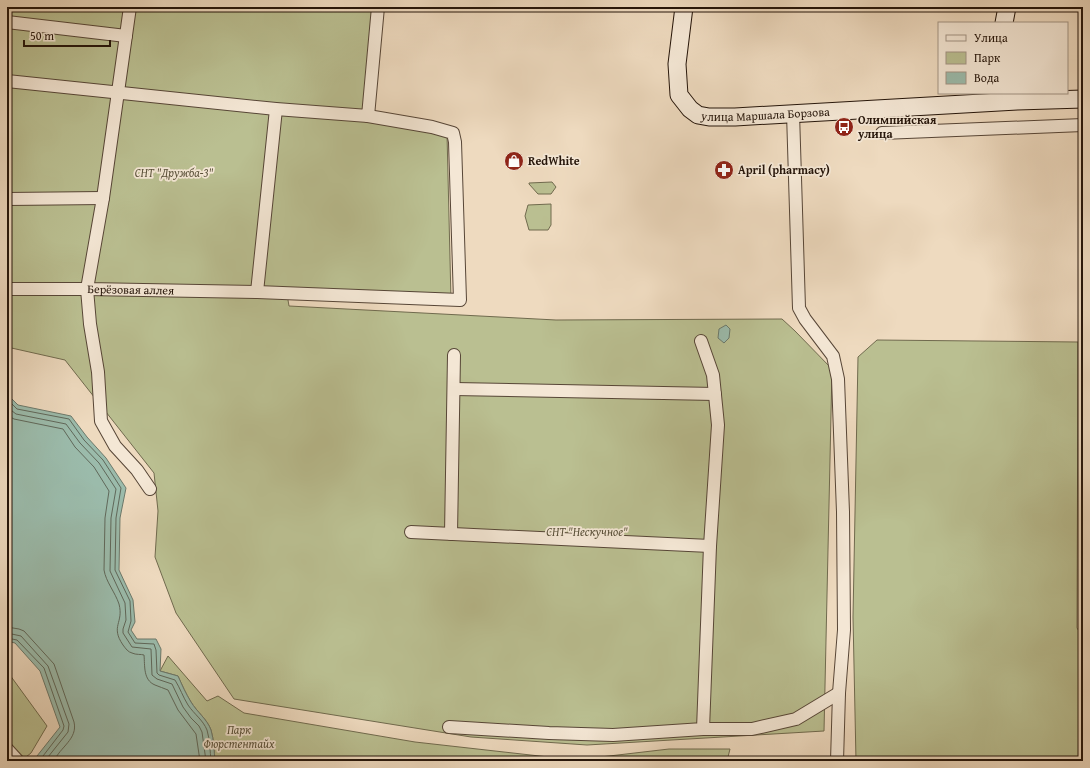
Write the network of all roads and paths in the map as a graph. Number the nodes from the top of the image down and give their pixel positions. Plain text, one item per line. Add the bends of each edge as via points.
1 (130, 7) edge
2 (378, 7) edge
3 (684, 7) edge
4 (1007, 7) edge
5 (7, 22) edge
6 (1004, 22) edge
7 (126, 36) junction
8 (7, 81) edge
9 (118, 93) junction
10 (994, 98) edge
11 (1083, 99) edge
12 (276, 109) junction
13 (793, 114) junction
14 (368, 116) junction
15 (1083, 125) edge
16 (882, 133) dead end
17 (103, 198) junction
18 (7, 199) edge
19 (7, 289) edge
20 (87, 289) junction
21 (257, 292) junction
22 (701, 341) dead end
23 (454, 355) dead end
24 (454, 389) junction
25 (715, 394) junction
26 (150, 489) dead end
27 (411, 532) dead end
28 (451, 534) junction
29 (710, 546) junction
30 (839, 693) junction
31 (450, 727) dead end
32 (702, 729) junction
33 (7, 749) edge
34 (18, 761) edge
35 (837, 761) edge

1 - 7 street, Берёзовая аллея
2 - 14 street
3 - 13 main road, улица Маршала Борзова via 677,64 679,95 690,109 709,118
4 - 6 main road
5 - 7 street
7 - 9 street, Берёзовая аллея
8 - 9 street
9 - 12 street
9 - 17 street, Берёзовая аллея
10 - 11 main road, улица Маршала Борзова
10 - 13 main road, улица Маршала Борзова
12 - 14 street
12 - 21 street
13 - 30 street via 799,308 833,356 838,379 844,630
14 - 21 street, Берёзовая аллея via 453,133 460,300
15 - 16 street
17 - 18 street
17 - 20 street, Берёзовая аллея
19 - 20 street
20 - 21 street, Берёзовая аллея
20 - 26 street via 98,372 101,421 115,446
22 - 25 street via 713,374
23 - 24 street
24 - 25 street
24 - 28 street
25 - 29 street via 718,425
27 - 28 street
28 - 29 street
29 - 32 street
30 - 32 street via 796,719 752,729
30 - 35 street
31 - 32 street via 613,735
33 - 34 street

